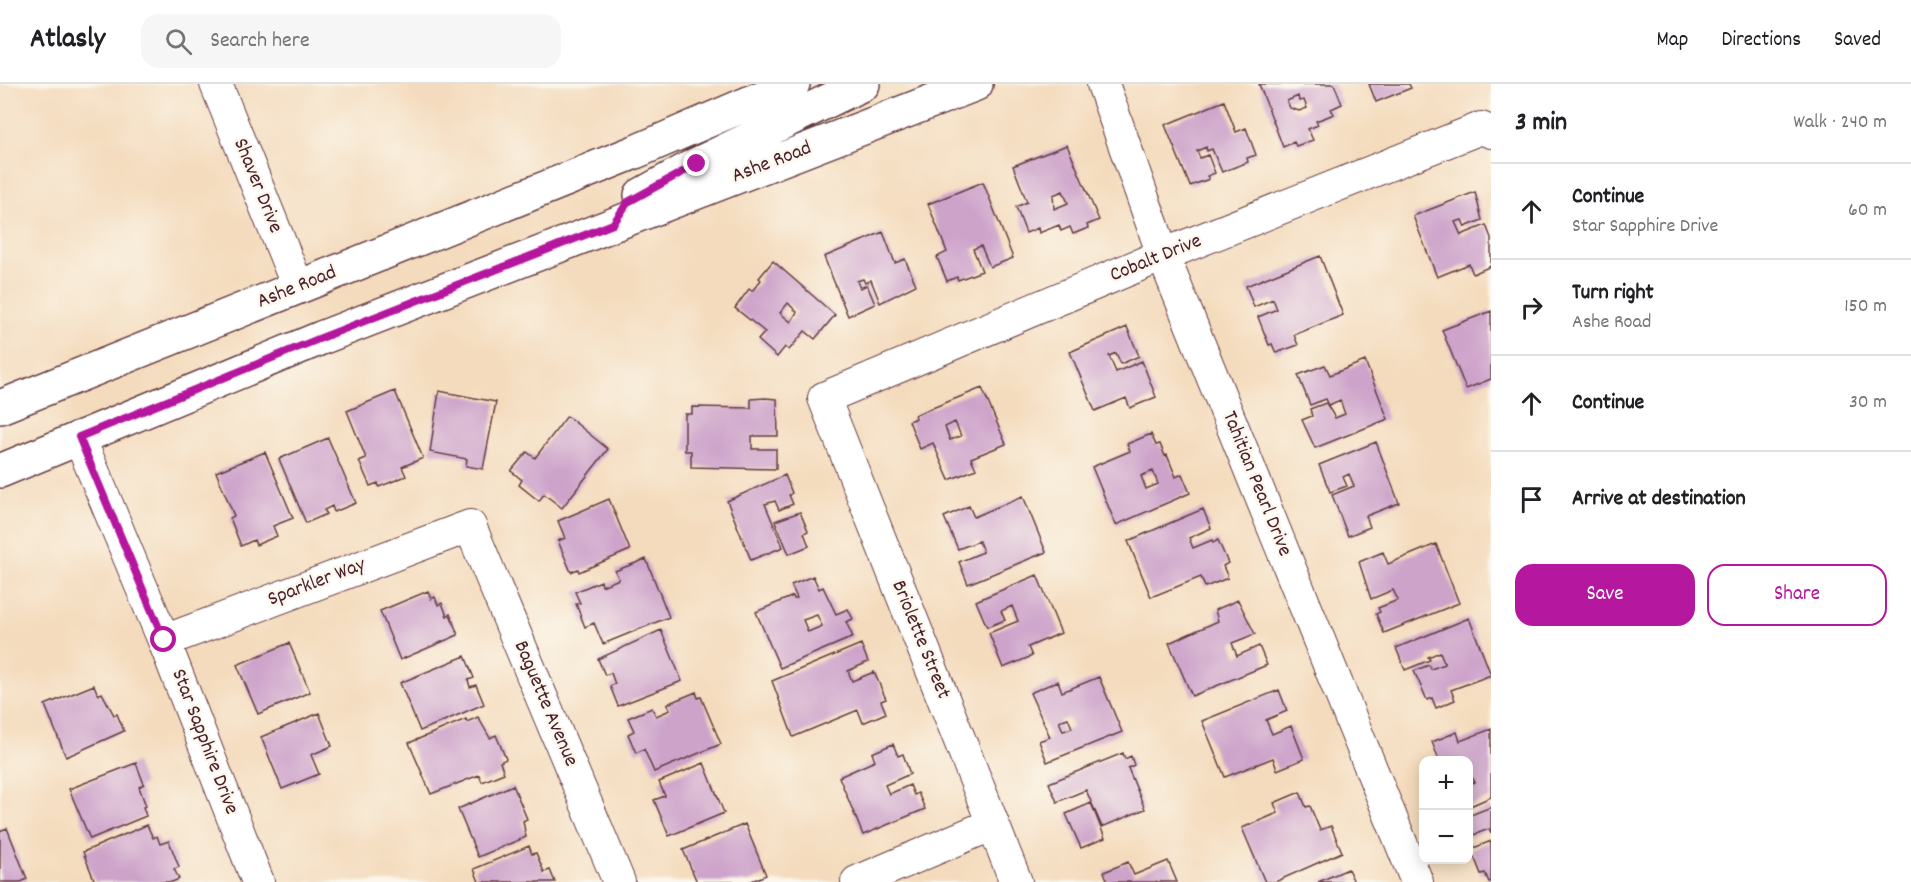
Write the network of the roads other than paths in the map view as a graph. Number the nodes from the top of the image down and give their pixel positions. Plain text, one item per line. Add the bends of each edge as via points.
1 (216, 84) edge
2 (793, 84) edge
3 (862, 84) edge
4 (976, 84) edge
5 (1103, 84) edge
6 (1491, 132) edge
7 (613, 224) junction
8 (1163, 255) junction
9 (298, 287) junction
10 (824, 398) joint
11 (0, 407) edge
12 (79, 437) junction
13 (0, 471) edge
14 (470, 526) joint
15 (164, 640) junction
16 (993, 824) junction
17 (258, 882) edge
18 (619, 882) edge
19 (857, 882) edge
20 (1016, 882) edge
21 (1417, 882) edge

1 - 9 street, Shaver Drive
2 - 9 main road, Ashe Road
3 - 7 main road via 628,202
4 - 7 main road, Ashe Road
5 - 8 street, Tahitian Pearl Drive
6 - 8 street, Cobalt Drive via 1481,128
7 - 12 main road, Ashe Road
8 - 10 street, Cobalt Drive
8 - 21 street, Tahitian Pearl Drive
9 - 11 main road, Ashe Road
10 - 16 street, Briolette Street
12 - 13 main road, Ashe Road
12 - 15 street, Star Sapphire Drive
14 - 15 street, Sparkler Way
14 - 18 street, Baguette Avenue
15 - 17 street, Star Sapphire Drive
16 - 19 street
16 - 20 street, Briolette Street

